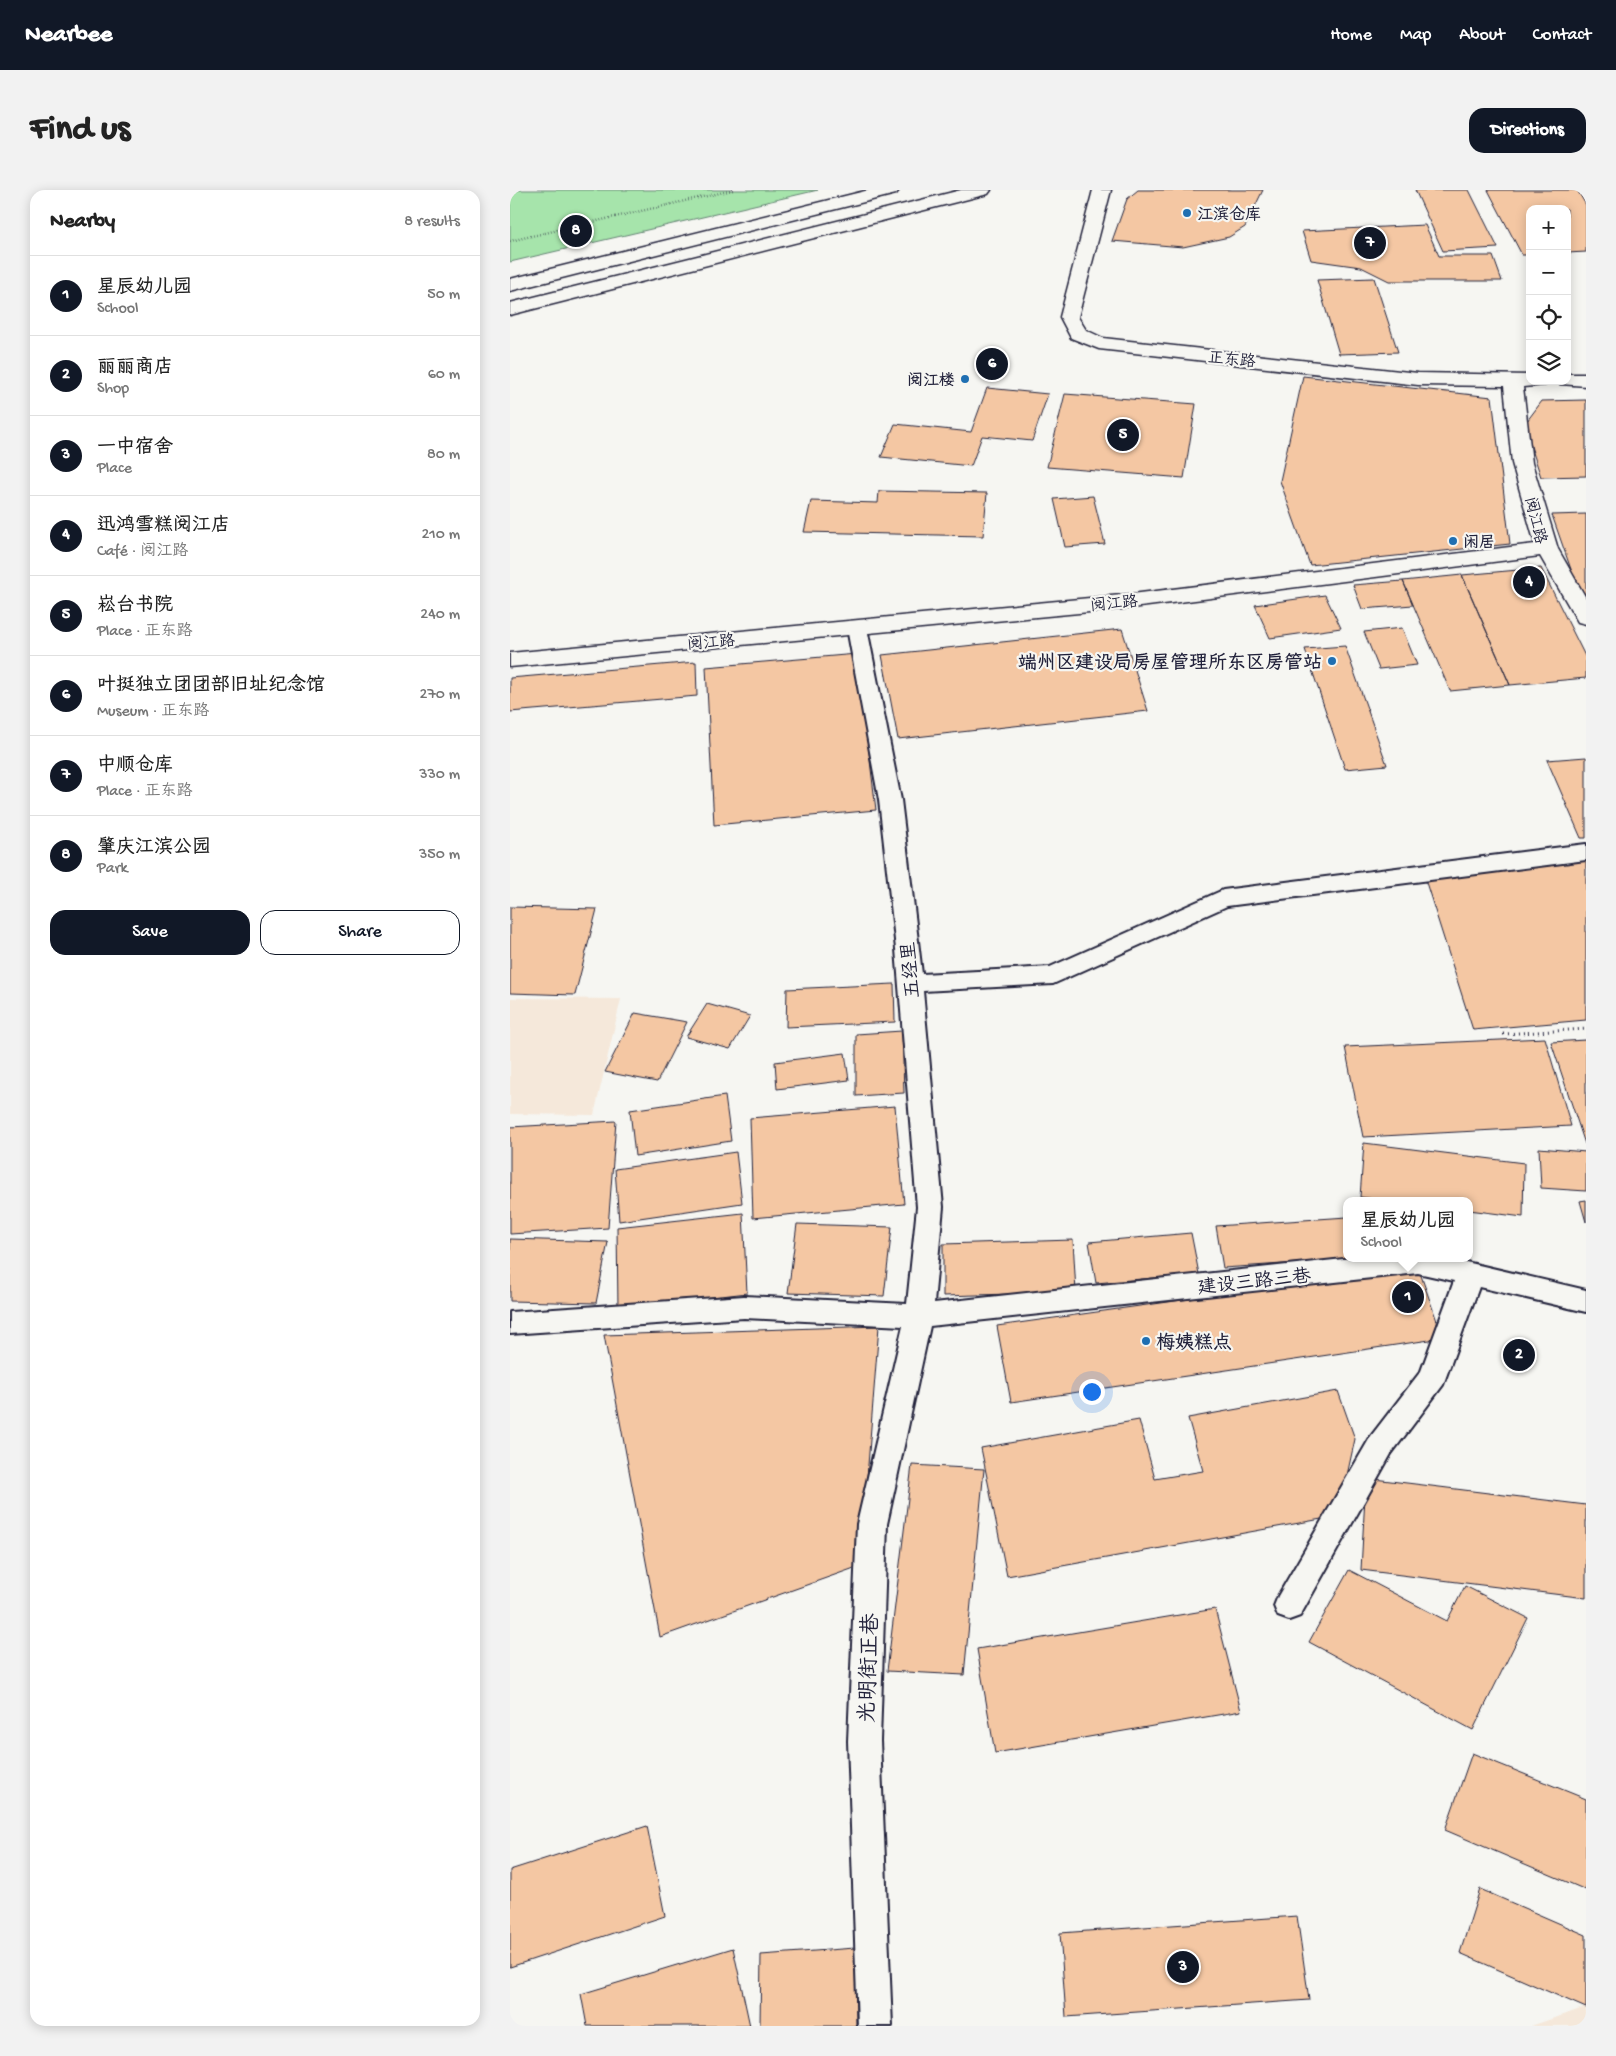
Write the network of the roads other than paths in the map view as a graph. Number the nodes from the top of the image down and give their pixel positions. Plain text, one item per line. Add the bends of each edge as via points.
1 (890, 190) edge
2 (982, 190) edge
3 (1102, 190) edge
4 (510, 285) edge
5 (510, 309) edge
6 (1571, 380) edge
7 (1586, 380) edge
8 (1526, 381) edge
9 (1513, 382) junction
10 (1547, 549) junction
11 (1586, 617) edge
12 (857, 628) junction
13 (510, 660) edge
14 (1586, 852) edge
15 (910, 983) junction
16 (1470, 1275) junction
17 (1586, 1301) edge
18 (918, 1316) junction
19 (510, 1323) edge
20 (1290, 1606) dead end
21 (875, 2026) edge

1 - 4 street
2 - 5 street
3 - 9 street, 正东路 via 1069,317 1078,334 1099,343 1399,377
6 - 7 street
8 - 9 street, 正东路
9 - 10 street, 阅江路 via 1522,463
10 - 11 street
10 - 12 street, 阅江路 via 1132,601
12 - 13 street, 阅江路
12 - 15 lane, 五经里 via 890,800
14 - 15 lane via 1223,898 1053,975
15 - 18 lane, 五经里 via 930,1206
16 - 17 lane, 建设三路三巷
16 - 18 lane, 建设三路三巷 via 1418,1262
16 - 20 lane via 1433,1377 1381,1445
18 - 19 lane, 建设三路三巷 via 744,1307
18 - 21 lane, 光明街正巷 via 872,1524 864,1740

